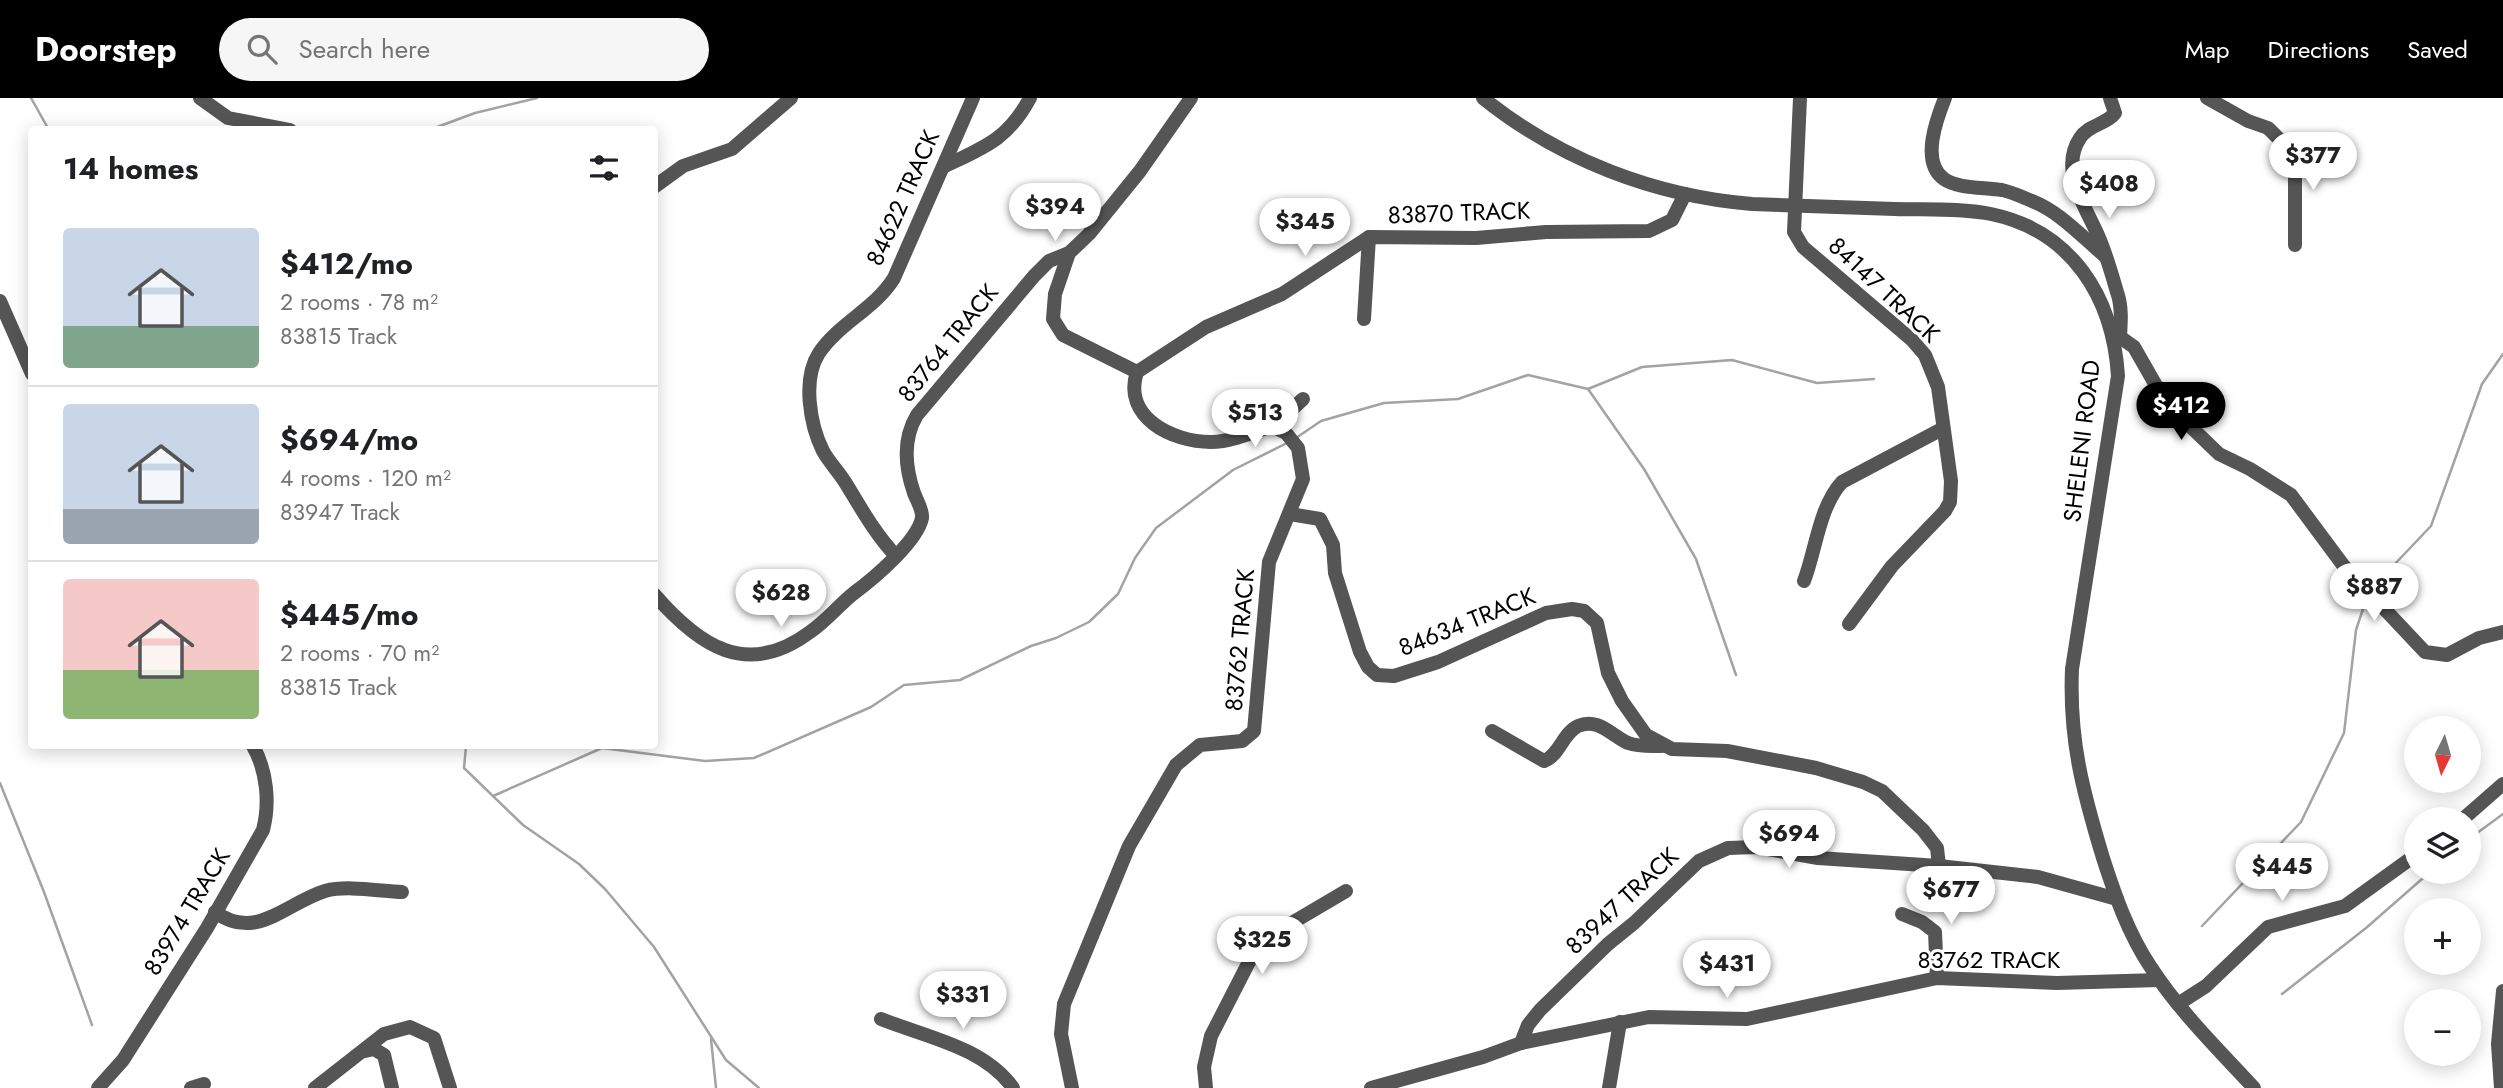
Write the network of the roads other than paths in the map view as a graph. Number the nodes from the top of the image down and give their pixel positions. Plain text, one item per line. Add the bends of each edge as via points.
1 (200, 98) edge
2 (791, 98) edge
3 (973, 98) edge
4 (1030, 98) edge
5 (1192, 98) edge
6 (1483, 98) edge
7 (1800, 98) edge
8 (1945, 98) edge
9 (2110, 98) edge
10 (2207, 98) edge
11 (269, 126) edge
12 (945, 166) junction
13 (658, 184) edge
14 (1685, 194) junction
15 (1793, 206) junction
16 (1369, 237) junction
17 (2295, 244) dead end
18 (1069, 253) junction
19 (2105, 256) junction
20 (0, 301) edge
21 (1364, 320) dead end
22 (2117, 334) junction
23 (28, 365) edge
24 (1137, 372) junction
25 (1303, 399) dead end
26 (1272, 426) junction
27 (1942, 429) junction
28 (1290, 514) junction
29 (897, 556) junction
30 (1804, 581) dead end
31 (658, 598) edge
32 (1849, 624) dead end
33 (2503, 632) edge
34 (1492, 731) dead end
35 (1663, 746) junction
36 (254, 749) edge
37 (2503, 784) edge
38 (2477, 807) edge
39 (2404, 863) edge
40 (1939, 866) junction
41 (402, 891) dead end
42 (1346, 891) dead end
43 (2117, 899) junction
44 (215, 912) junction
45 (1902, 914) dead end
46 (1937, 978) junction
47 (2159, 980) junction
48 (2503, 991) edge
49 (2178, 1004) junction
50 (881, 1019) dead end
51 (1620, 1022) junction
52 (1521, 1043) junction
53 (365, 1051) junction
54 (98, 1088) edge
55 (315, 1088) edge
56 (392, 1088) edge
57 (450, 1088) edge
58 (1013, 1088) edge
59 (1072, 1088) edge
60 (1206, 1088) edge
61 (1371, 1088) edge
62 (1609, 1088) edge
63 (2254, 1088) edge
64 (2501, 1088) edge

1 - 11 street via 228,118
2 - 13 street via 732,149 683,166
3 - 12 street, 84622 TRACK
4 - 12 street via 1001,138
5 - 18 street via 1140,171
6 - 14 street, SHELENI ROAD via 1566,152 1647,185
7 - 15 street, 84147 TRACK
8 - 19 street via 1933,139 1940,176 2035,202
9 - 19 street via 2115,113 2079,139 2073,168 2081,202
10 - 17 street via 2268,128 2289,149 2295,165
12 - 29 street, 84622 TRACK via 894,278 875,301 830,338 813,363 809,383 824,453
14 - 15 street, SHELENI ROAD via 1724,202
14 - 16 street, 83870 TRACK via 1672,219 1649,232 1546,232 1476,239
15 - 22 street, SHELENI ROAD via 1961,211 2013,220 2080,265
15 - 27 street, 84147 TRACK via 1794,232 1803,247 1925,355 1938,387
16 - 21 street
16 - 24 street, 83870 TRACK via 1282,294 1206,327
18 - 24 street via 1055,294 1055,325 1072,341
18 - 29 street, 83764 TRACK via 1049,261 1034,276 912,423 906,456 922,518
19 - 22 street via 2118,294
20 - 23 street
22 - 33 street via 2134,347 2166,403 2219,454 2291,495 2343,565 2425,652 2447,655 2479,638
22 - 43 street, SHELENI ROAD via 2118,376 2072,669 2070,709 2083,792
24 - 26 street via 1134,395 1146,419 1186,437 1212,442
25 - 26 street
26 - 28 street, 83762 TRACK via 1292,440 1301,460 1302,489
27 - 30 street via 1837,488
27 - 32 street, 84147 TRACK via 1950,502 1936,523 1892,566
28 - 35 street, 84634 TRACK via 1320,519 1333,545 1335,573 1360,652 1377,675 1394,676 1438,662 1546,613 1584,611 1597,623 1608,673 1631,717
28 - 59 street, 83762 TRACK via 1269,562 1254,731 1242,741 1200,745 1176,765 1129,846 1064,1004 1060,1034
29 - 31 street, 83764 TRACK via 808,634 755,655 740,656 719,648
34 - 35 street via 1544,761 1573,729 1588,723 1628,743
35 - 40 street via 1727,751 1863,782 1882,791 1923,830 1937,848
36 - 44 street, 83974 TRACK via 266,787 267,816
37 - 38 street
39 - 49 street via 2345,906 2268,927 2206,986
40 - 43 street, 83947 TRACK via 2038,877
40 - 52 street, 83947 TRACK via 1818,858 1740,846 1715,853 1699,861 1608,944 1541,1010
41 - 44 street via 326,891 251,923 233,923
42 - 60 street via 1285,927 1251,958 1211,1035 1204,1067
43 - 47 street, SHELENI ROAD
44 - 54 street, 83974 TRACK via 123,1060
45 - 46 street via 1935,932
46 - 47 street, 83762 TRACK via 2057,983
46 - 51 street, 83762 TRACK via 1770,1015 1649,1017
47 - 49 street, SHELENI ROAD
48 - 64 street via 2498,1038
49 - 63 street, SHELENI ROAD
50 - 58 street via 972,1052
51 - 52 street, 83762 TRACK
51 - 62 street
52 - 61 street, 83762 TRACK
53 - 55 street
53 - 56 street via 374,1048 384,1055
53 - 57 street via 395,1029 422,1031 437,1044

